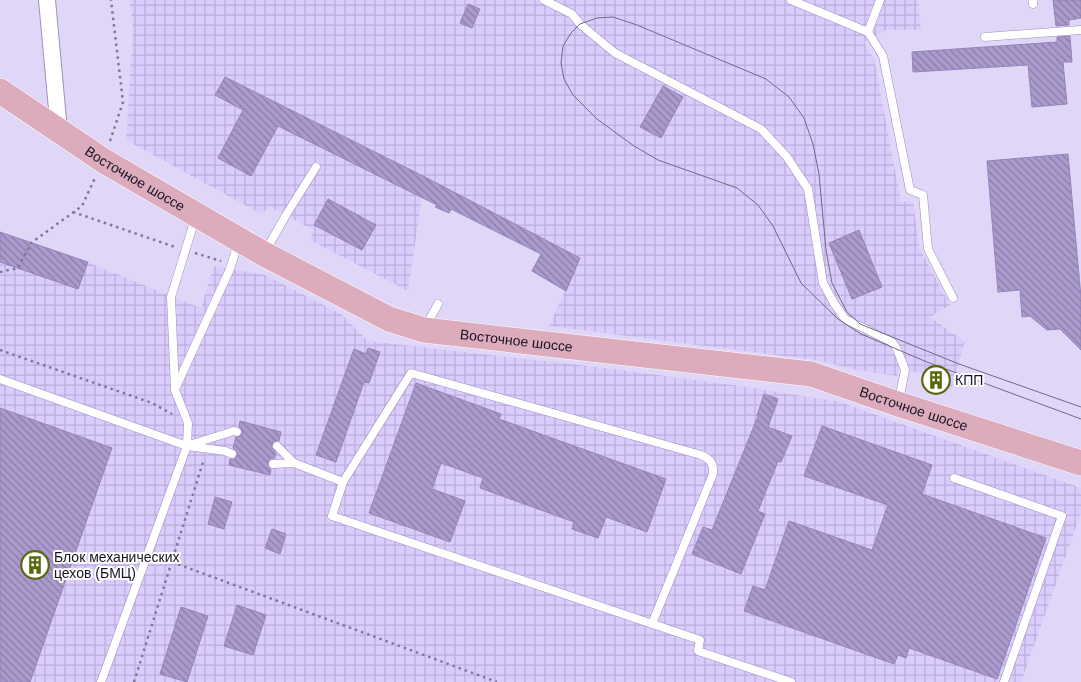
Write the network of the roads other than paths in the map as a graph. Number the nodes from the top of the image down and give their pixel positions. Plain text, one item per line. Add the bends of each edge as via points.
1 (46, 0) edge
2 (544, 0) edge
3 (791, 0) edge
4 (880, 0) edge
5 (1081, 30) edge
6 (868, 32) junction
7 (985, 37) dead end
8 (0, 91) edge
9 (59, 131) junction
10 (316, 167) dead end
11 (197, 214) junction
12 (240, 239) junction
13 (264, 254) junction
14 (953, 298) dead end
15 (438, 304) dead end
16 (424, 330) junction
17 (0, 379) edge
18 (175, 390) junction
19 (898, 404) junction
20 (237, 432) dead end
21 (187, 446) junction
22 (277, 446) dead end
23 (232, 454) dead end
24 (294, 463) junction
25 (1081, 463) edge
26 (273, 464) dead end
27 (954, 478) dead end
28 (343, 482) junction
29 (652, 624) junction
30 (100, 682) edge
31 (790, 682) edge
32 (1004, 682) edge

1 - 9 street
2 - 19 lane via 572,14 615,53 762,129 787,156 808,189 823,283 834,304 845,319 892,342 901,357 906,370
3 - 6 lane
4 - 6 lane
5 - 7 lane
6 - 14 lane via 883,56 910,190 924,195 928,248
8 - 9 main road, Восточное шоссе
9 - 11 main road, Восточное шоссе via 104,161
10 - 13 lane
11 - 12 main road, Восточное шоссе
11 - 18 lane via 171,297
12 - 13 main road, Восточное шоссе
12 - 18 lane via 230,269
13 - 16 main road, Восточное шоссе via 389,319
15 - 16 lane
16 - 19 main road, Восточное шоссе via 811,374
17 - 21 lane
18 - 21 lane via 188,423
19 - 25 main road, Восточное шоссе
20 - 21 lane
21 - 23 lane
21 - 30 lane
22 - 24 lane
24 - 26 lane
24 - 28 lane
27 - 32 lane via 1062,516
28 - 29 lane via 332,516
28 - 29 lane via 411,373 701,455 712,463 713,474
29 - 31 lane via 700,640 698,651

